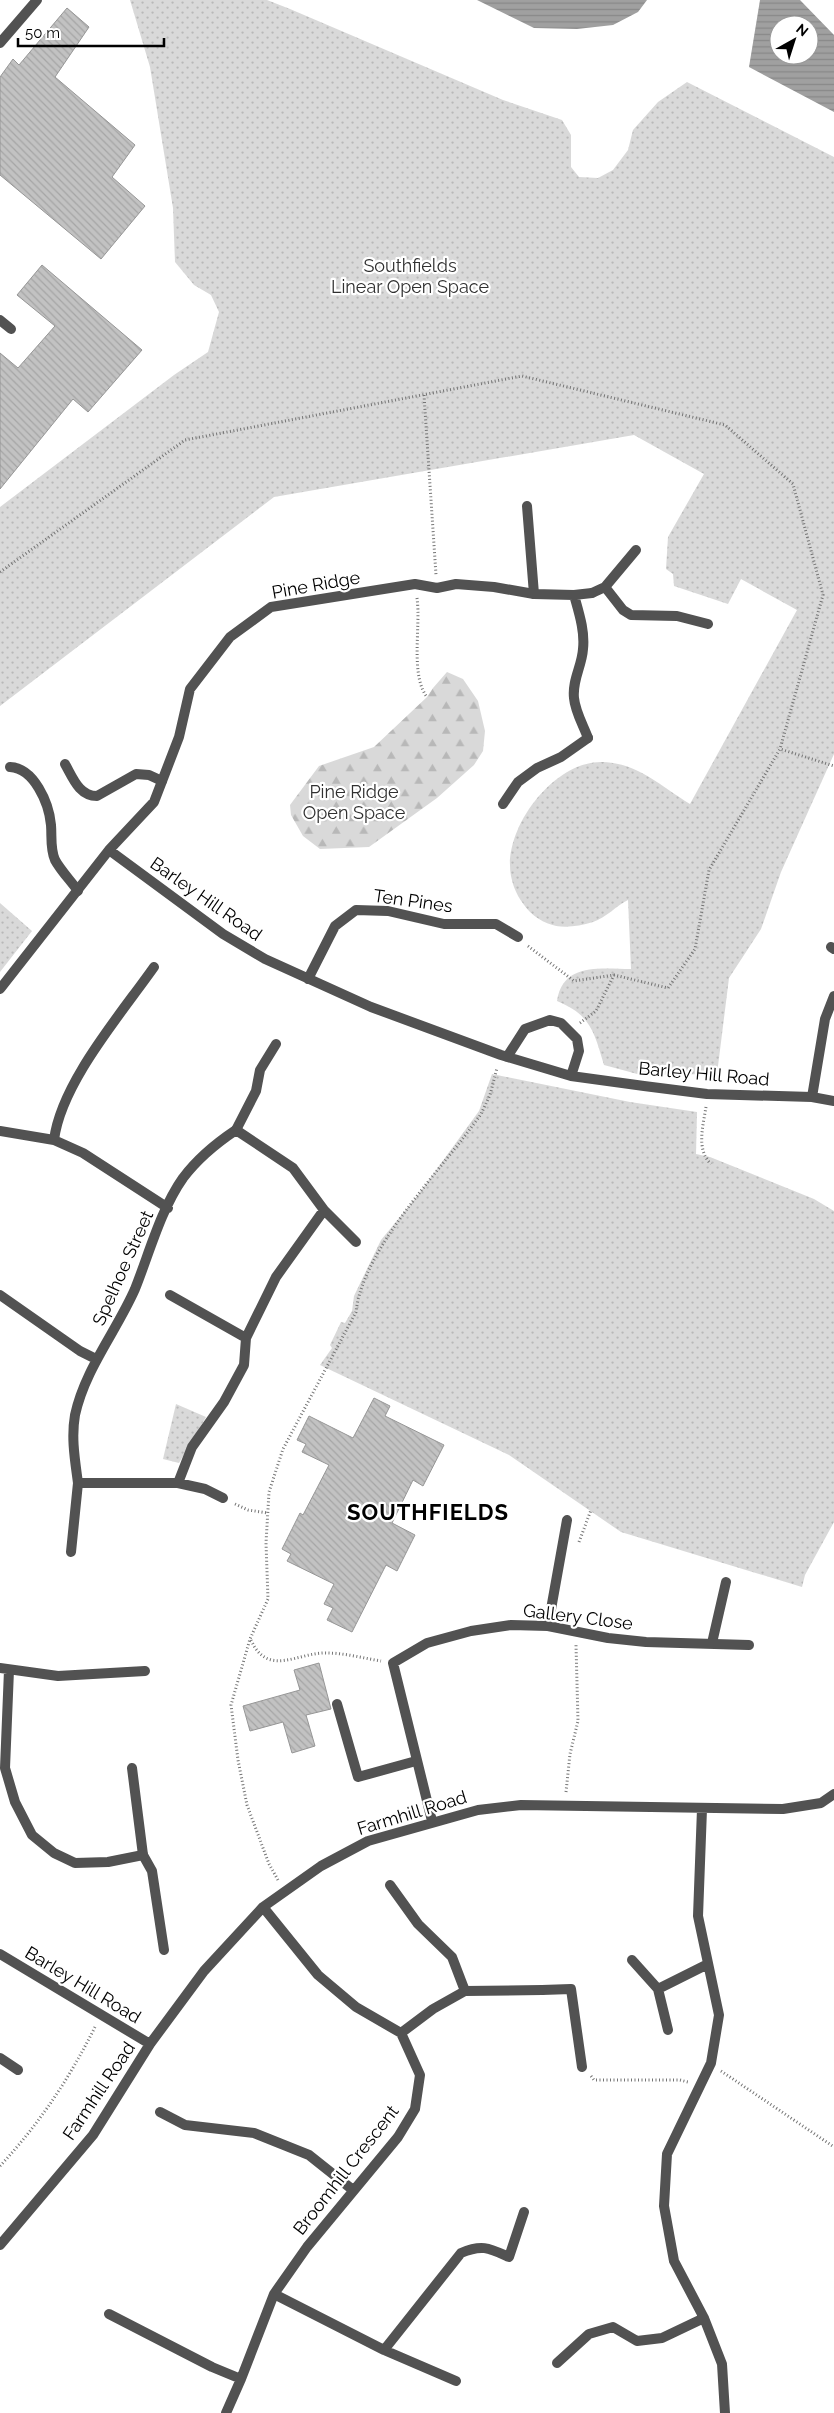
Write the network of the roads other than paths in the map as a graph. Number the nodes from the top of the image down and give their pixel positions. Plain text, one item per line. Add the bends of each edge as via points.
1 (37, 0) edge
2 (0, 43) edge
3 (0, 320) edge
4 (11, 329) dead end
5 (527, 506) dead end
6 (636, 550) dead end
7 (606, 587) junction
8 (534, 594) junction
9 (574, 596) junction
10 (708, 624) dead end
11 (64, 764) dead end
12 (10, 767) dead end
13 (162, 781) junction
14 (503, 804) dead end
15 (109, 850) junction
16 (78, 891) junction
17 (518, 937) road end
18 (154, 967) dead end
19 (308, 979) junction
20 (0, 989) edge
21 (834, 996) edge
22 (276, 1044) dead end
23 (504, 1056) junction
24 (571, 1076) junction
25 (812, 1097) junction
26 (834, 1102) edge
27 (236, 1130) junction
28 (0, 1132) edge
29 (54, 1140) junction
30 (168, 1208) junction
31 (324, 1210) junction
32 (356, 1242) dead end
33 (0, 1295) edge
34 (170, 1295) dead end
35 (246, 1338) junction
36 (96, 1359) junction
37 (78, 1483) junction
38 (178, 1483) junction
39 (223, 1498) road end
40 (567, 1520) dead end
41 (71, 1552) dead end
42 (726, 1582) dead end
43 (548, 1626) junction
44 (712, 1644) junction
45 (749, 1646) dead end
46 (4, 1669) edge
47 (145, 1671) dead end
48 (337, 1704) dead end
49 (416, 1761) junction
50 (132, 1768) dead end
51 (834, 1794) edge
52 (702, 1809) junction
53 (432, 1821) junction
54 (143, 1855) junction
55 (390, 1885) dead end
56 (263, 1907) junction
57 (164, 1950) dead end
58 (0, 1954) edge
59 (632, 1960) dead end
60 (708, 1964) junction
61 (658, 1989) junction
62 (465, 1991) junction
63 (668, 2030) dead end
64 (401, 2033) junction
65 (150, 2044) junction
66 (0, 2058) edge
67 (582, 2067) road end
68 (18, 2070) dead end
69 (160, 2112) dead end
70 (353, 2190) junction
71 (524, 2212) dead end
72 (0, 2245) edge
73 (274, 2294) junction
74 (110, 2314) dead end
75 (704, 2318) junction
76 (384, 2350) junction
77 (557, 2363) dead end
78 (241, 2379) junction
79 (456, 2381) dead end
80 (226, 2413) edge
81 (725, 2413) edge

1 - 2 street
3 - 4 street
5 - 8 street
6 - 7 street
7 - 9 street, Pine Ridge
7 - 10 street via 623,610 631,615 677,616
8 - 9 street, Pine Ridge
8 - 13 street, Pine Ridge via 494,587 456,584 437,588 415,584 271,606 230,636 190,689 179,737
9 - 14 street via 583,630 574,699 588,738 518,782
11 - 13 street via 80,790 90,796 97,796 136,774
12 - 16 street via 20,767 37,788 47,809 55,859
13 - 15 street, Pine Ridge via 154,802
15 - 16 street
15 - 19 street, Barley Hill Road via 223,934
16 - 20 street
17 - 19 street, Ten Pines via 496,924 444,924 388,911 356,910 335,926
18 - 29 street via 78,1076 65,1101
19 - 23 street, Barley Hill Road via 371,1008
21 - 25 street via 825,1019
22 - 27 street via 260,1070 256,1091
23 - 24 street, Barley Hill Road
23 - 24 street via 525,1029 550,1020 561,1023 577,1039 579,1051
24 - 25 street, Barley Hill Road via 707,1094
25 - 26 street, Barley Hill Road
27 - 30 street via 203,1153 182,1180
27 - 31 street via 293,1168
28 - 29 street, Spelhoe Street
29 - 30 street, Spelhoe Street via 83,1153
30 - 36 street, Spelhoe Street via 134,1290
31 - 32 street
31 - 35 street via 276,1277
33 - 36 street
34 - 35 street
35 - 38 street via 244,1364 224,1402 192,1447
36 - 37 street, Spelhoe Street via 75,1417 73,1440
37 - 38 street
37 - 41 street, Spelhoe Street
38 - 39 street via 205,1489
40 - 43 street
42 - 44 street
43 - 44 street, Gallery Close via 608,1638
43 - 49 street, Gallery Close via 511,1625 471,1631 427,1643 393,1663
44 - 45 street, Gallery Close
46 - 47 street via 58,1676
46 - 54 street via 5,1768 15,1802 32,1835 54,1853 75,1863 108,1862
48 - 49 street via 358,1777
49 - 53 street
50 - 54 street
51 - 52 street, Farmhill Road via 821,1803 801,1808
52 - 53 street, Farmhill Road via 521,1805 478,1810
52 - 60 street via 698,1916
53 - 56 street, Farmhill Road via 368,1841 321,1866
54 - 57 street via 152,1871
55 - 62 street via 418,1924 452,1957
56 - 64 street via 318,1975 356,2007
56 - 65 street, Farmhill Road via 204,1971
58 - 65 street, Barley Hill Road
59 - 61 street
60 - 61 street
60 - 75 street via 719,2015 710,2064 667,2154 664,2206 674,2261
61 - 63 street
62 - 64 street via 433,2009
62 - 67 street via 571,1989
64 - 70 street, Broomhill Crescent via 420,2075 415,2109 398,2137
65 - 72 street, Farmhill Road via 92,2135
66 - 68 street
69 - 70 street via 186,2126 254,2133 300,2151
70 - 73 street, Broomhill Crescent via 307,2246
71 - 76 street via 509,2257 487,2248 474,2247 460,2253
73 - 76 street
73 - 78 street, Broomhill Crescent
74 - 78 street
75 - 77 street via 662,2338 637,2341 613,2327 589,2334
75 - 81 street via 722,2364
76 - 79 street
78 - 80 street, Broomhill Crescent

